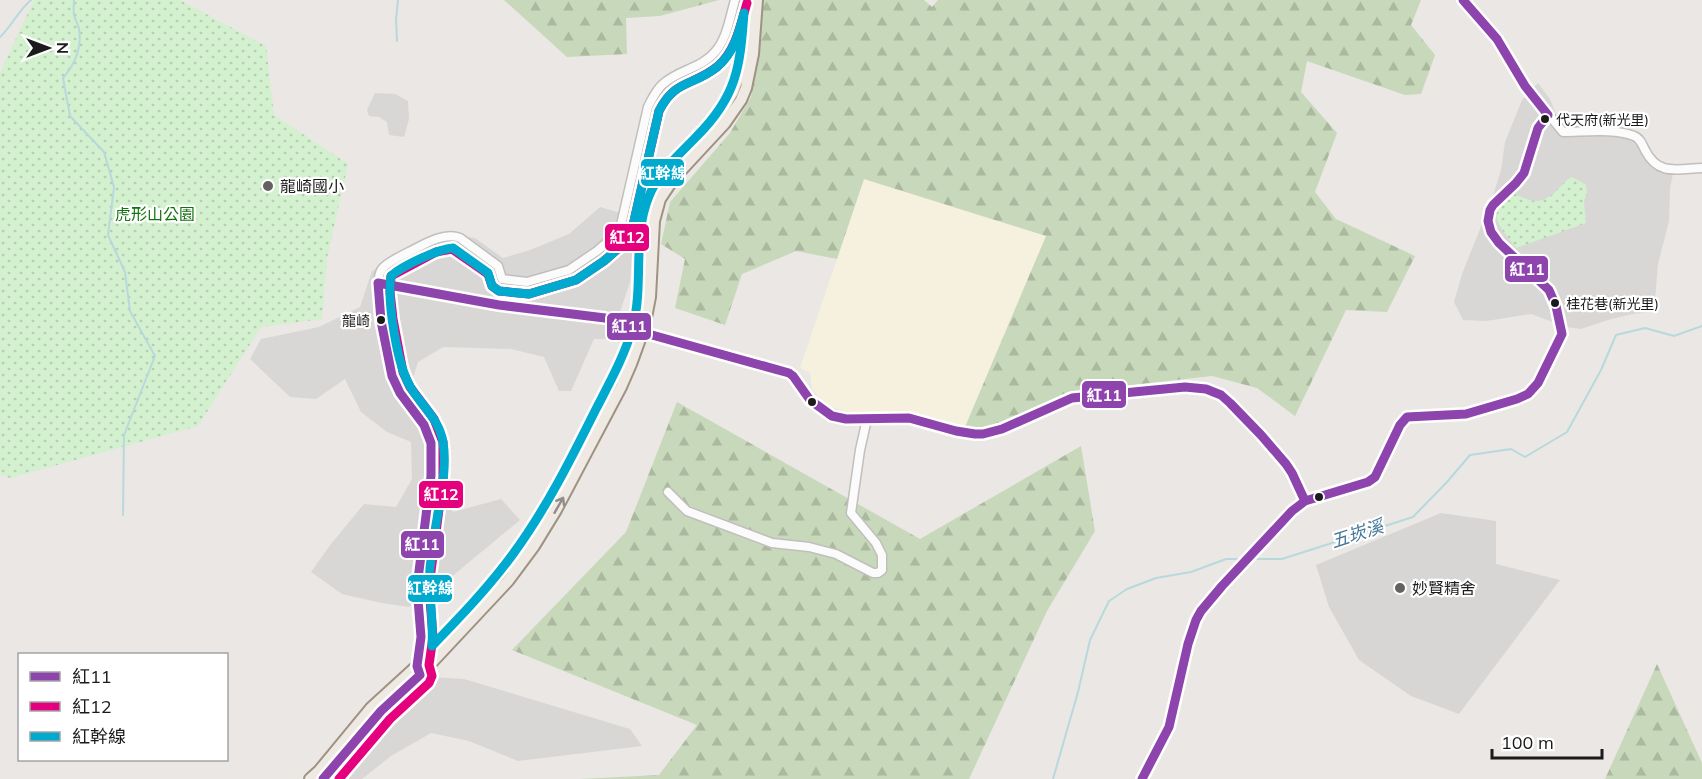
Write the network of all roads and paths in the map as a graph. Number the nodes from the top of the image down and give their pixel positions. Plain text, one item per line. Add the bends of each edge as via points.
1 (735, 0) edge
2 (748, 0) edge
3 (757, 0) edge
4 (1463, 0) edge
5 (1548, 115) junction
6 (1702, 168) edge
7 (378, 283) junction
8 (632, 347) junction
9 (867, 419) junction
10 (668, 492) dead end
11 (1305, 501) junction
12 (419, 671) junction
13 (310, 779) edge
14 (323, 779) edge
15 (1142, 779) edge

1 - 7 street via 715,53 665,82 654,96 648,107 621,225 597,251 569,270 527,282 515,281 502,279 498,266 460,238 445,237 385,266
2 - 8 main road via 743,65 734,92 719,116 666,173 647,207 639,310
3 - 8 main road via 752,66 741,100 660,199 654,221 648,312 644,328
4 - 5 street via 1497,39
5 - 6 street via 1563,132 1601,130 1633,135 1660,168
5 - 11 street via 1540,122 1523,176 1495,204 1488,219 1493,237 1553,296 1562,334 1538,383 1517,399 1466,414 1407,417 1375,477
7 - 9 street, bridge via 605,318 789,373 810,399 832,416
7 - 12 street via 392,376 424,425 431,443 432,476 417,587
8 - 12 main road via 525,543
9 - 10 street via 851,513 882,555 882,570 878,573 836,554 772,543 687,511
9 - 11 street via 909,418 983,434 1072,398 1200,387 1229,401 1286,464
11 - 15 street via 1201,611 1191,631 1168,727
12 - 13 main road via 379,699
12 - 14 main road

